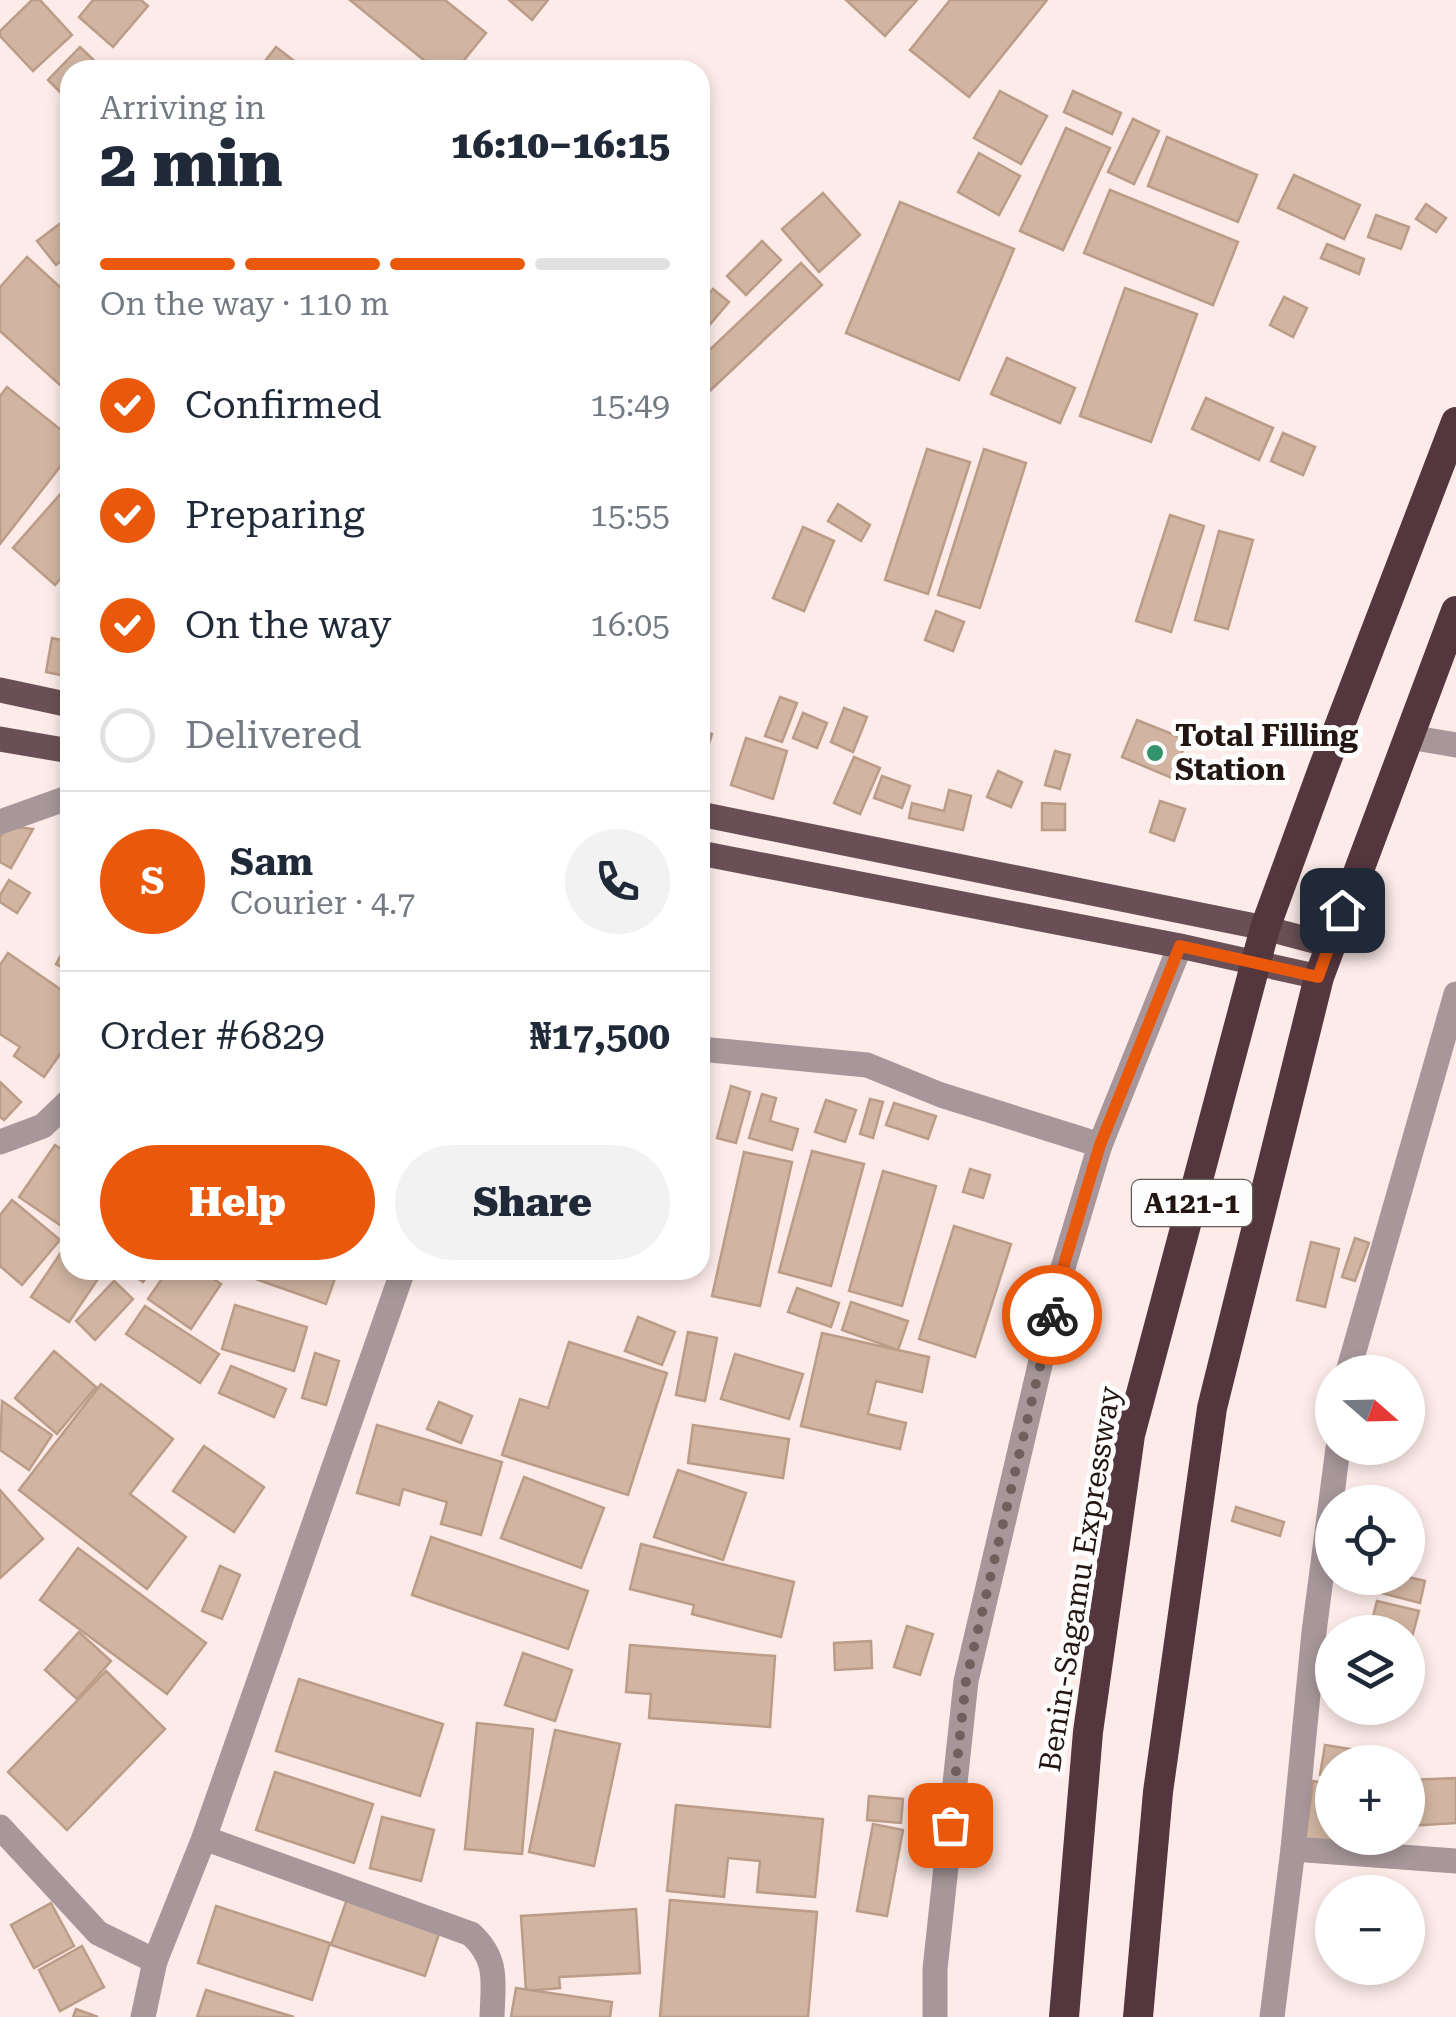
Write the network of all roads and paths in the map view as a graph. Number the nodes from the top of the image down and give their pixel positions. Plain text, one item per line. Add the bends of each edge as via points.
1 (1456, 422) edge
2 (1456, 610) edge
3 (0, 690) edge
4 (60, 703) edge
5 (1409, 737) junction
6 (0, 739) edge
7 (1456, 745) edge
8 (60, 749) edge
9 (60, 800) edge
10 (710, 816) edge
11 (0, 822) edge
12 (710, 856) edge
13 (1265, 928) junction
14 (1329, 945) junction
15 (1180, 946) junction
16 (1256, 964) junction
17 (1318, 977) junction
18 (1456, 994) edge
19 (710, 1050) edge
20 (60, 1109) edge
21 (0, 1142) edge
22 (1100, 1145) junction
23 (399, 1280) edge
24 (1353, 1355) edge
25 (1336, 1465) edge
26 (0, 1826) edge
27 (204, 1838) junction
28 (1293, 1848) junction
29 (1456, 1861) edge
30 (156, 1960) junction
31 (143, 2017) edge
32 (492, 2017) edge
33 (935, 2017) edge
34 (1064, 2017) edge
35 (1138, 2017) edge
36 (1272, 2017) edge

1 - 13 highway, Benin-Sagamu Expressway / A121-1
2 - 5 highway, A121-1
3 - 4 main road
5 - 7 street
5 - 14 highway, A121-1
6 - 8 main road
9 - 11 street
10 - 13 main road
12 - 15 main road
13 - 14 main road
13 - 16 highway, Benin-Sagamu Expressway / A121-1
14 - 17 highway, A121-1
15 - 16 main road
15 - 22 street
16 - 17 main road
16 - 34 highway, Benin-Sagamu Expressway / A121-1 via 1130,1434 1088,1732
17 - 35 highway, A121-1 via 1212,1408 1158,1792
18 - 24 street
19 - 22 street via 867,1065
20 - 21 street via 42,1126
22 - 33 street via 1062,1271 966,1681 934,1969
23 - 27 street
25 - 28 street
26 - 30 street via 98,1933
27 - 30 street
27 - 32 street via 471,1934 493,1966
28 - 29 street
28 - 36 street
30 - 31 street

